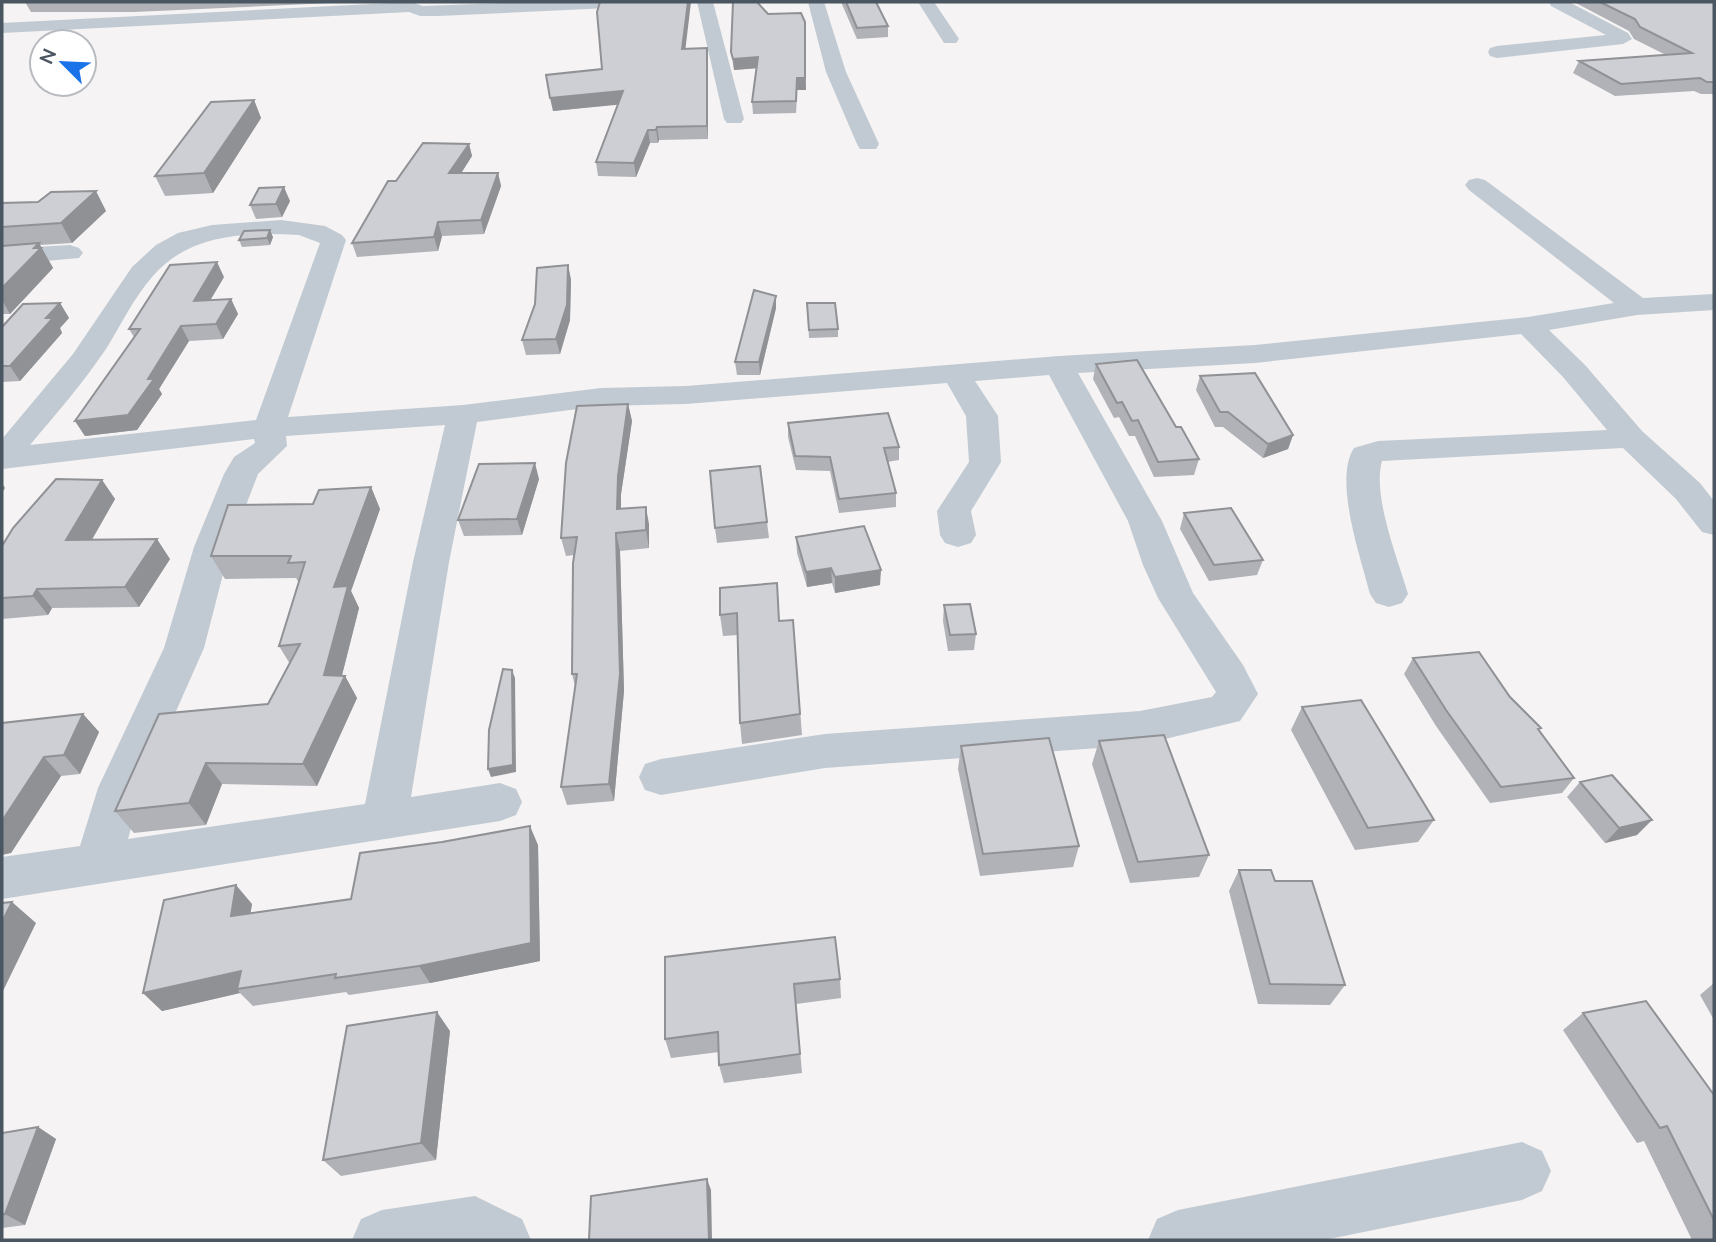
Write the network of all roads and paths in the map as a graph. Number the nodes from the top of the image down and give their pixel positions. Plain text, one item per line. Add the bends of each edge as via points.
1 (630, 2) edge
2 (705, 2) edge
3 (816, 2) edge
4 (926, 2) edge
5 (1557, 2) edge
6 (556, 4) edge
7 (412, 5) edge
8 (2, 28) edge
9 (950, 39) dead end
10 (1497, 52) dead end
11 (734, 119) dead end
12 (868, 144) dead end
13 (1477, 185) dead end
14 (70, 253) dead end
15 (2, 257) edge
16 (1714, 302) edge
17 (1637, 307) junction
18 (1528, 324) junction
19 (1059, 365) junction
20 (956, 374) junction
21 (463, 414) junction
22 (269, 429) junction
23 (1631, 438) junction
24 (2, 459) edge
25 (1714, 524) edge
26 (958, 535) dead end
27 (1389, 594) dead end
28 (661, 777) dead end
29 (500, 802) dead end
30 (385, 820) junction
31 (99, 864) junction
32 (2, 878) edge
33 (1522, 1171) dead end
34 (382, 1240) edge
35 (501, 1240) edge
36 (1178, 1240) edge

1 - 6 street
2 - 11 street
3 - 12 street via 841,85
4 - 9 street
5 - 10 street via 1623,39
6 - 7 street via 438,11
7 - 8 street
13 - 17 street
14 - 15 street
16 - 17 street
17 - 18 street
18 - 19 street via 1255,354
18 - 23 street
19 - 20 street
19 - 28 street via 1145,521 1177,598 1229,676 1237,694 1225,710 1140,727 825,751
20 - 21 street via 685,396 601,397
20 - 26 street via 982,416 985,462 954,511
21 - 22 street
21 - 30 street via 431,562
22 - 24 street
22 - 24 street via 333,240 307,227 199,236 166,249 149,263 83,360
22 - 31 street via 271,446 246,464 212,547 184,648 120,788
23 - 25 street via 1678,481
23 - 27 street via 1366,455 1366,502
29 - 30 street
30 - 31 street
31 - 32 street
33 - 36 street
34 - 35 street via 474,1226

